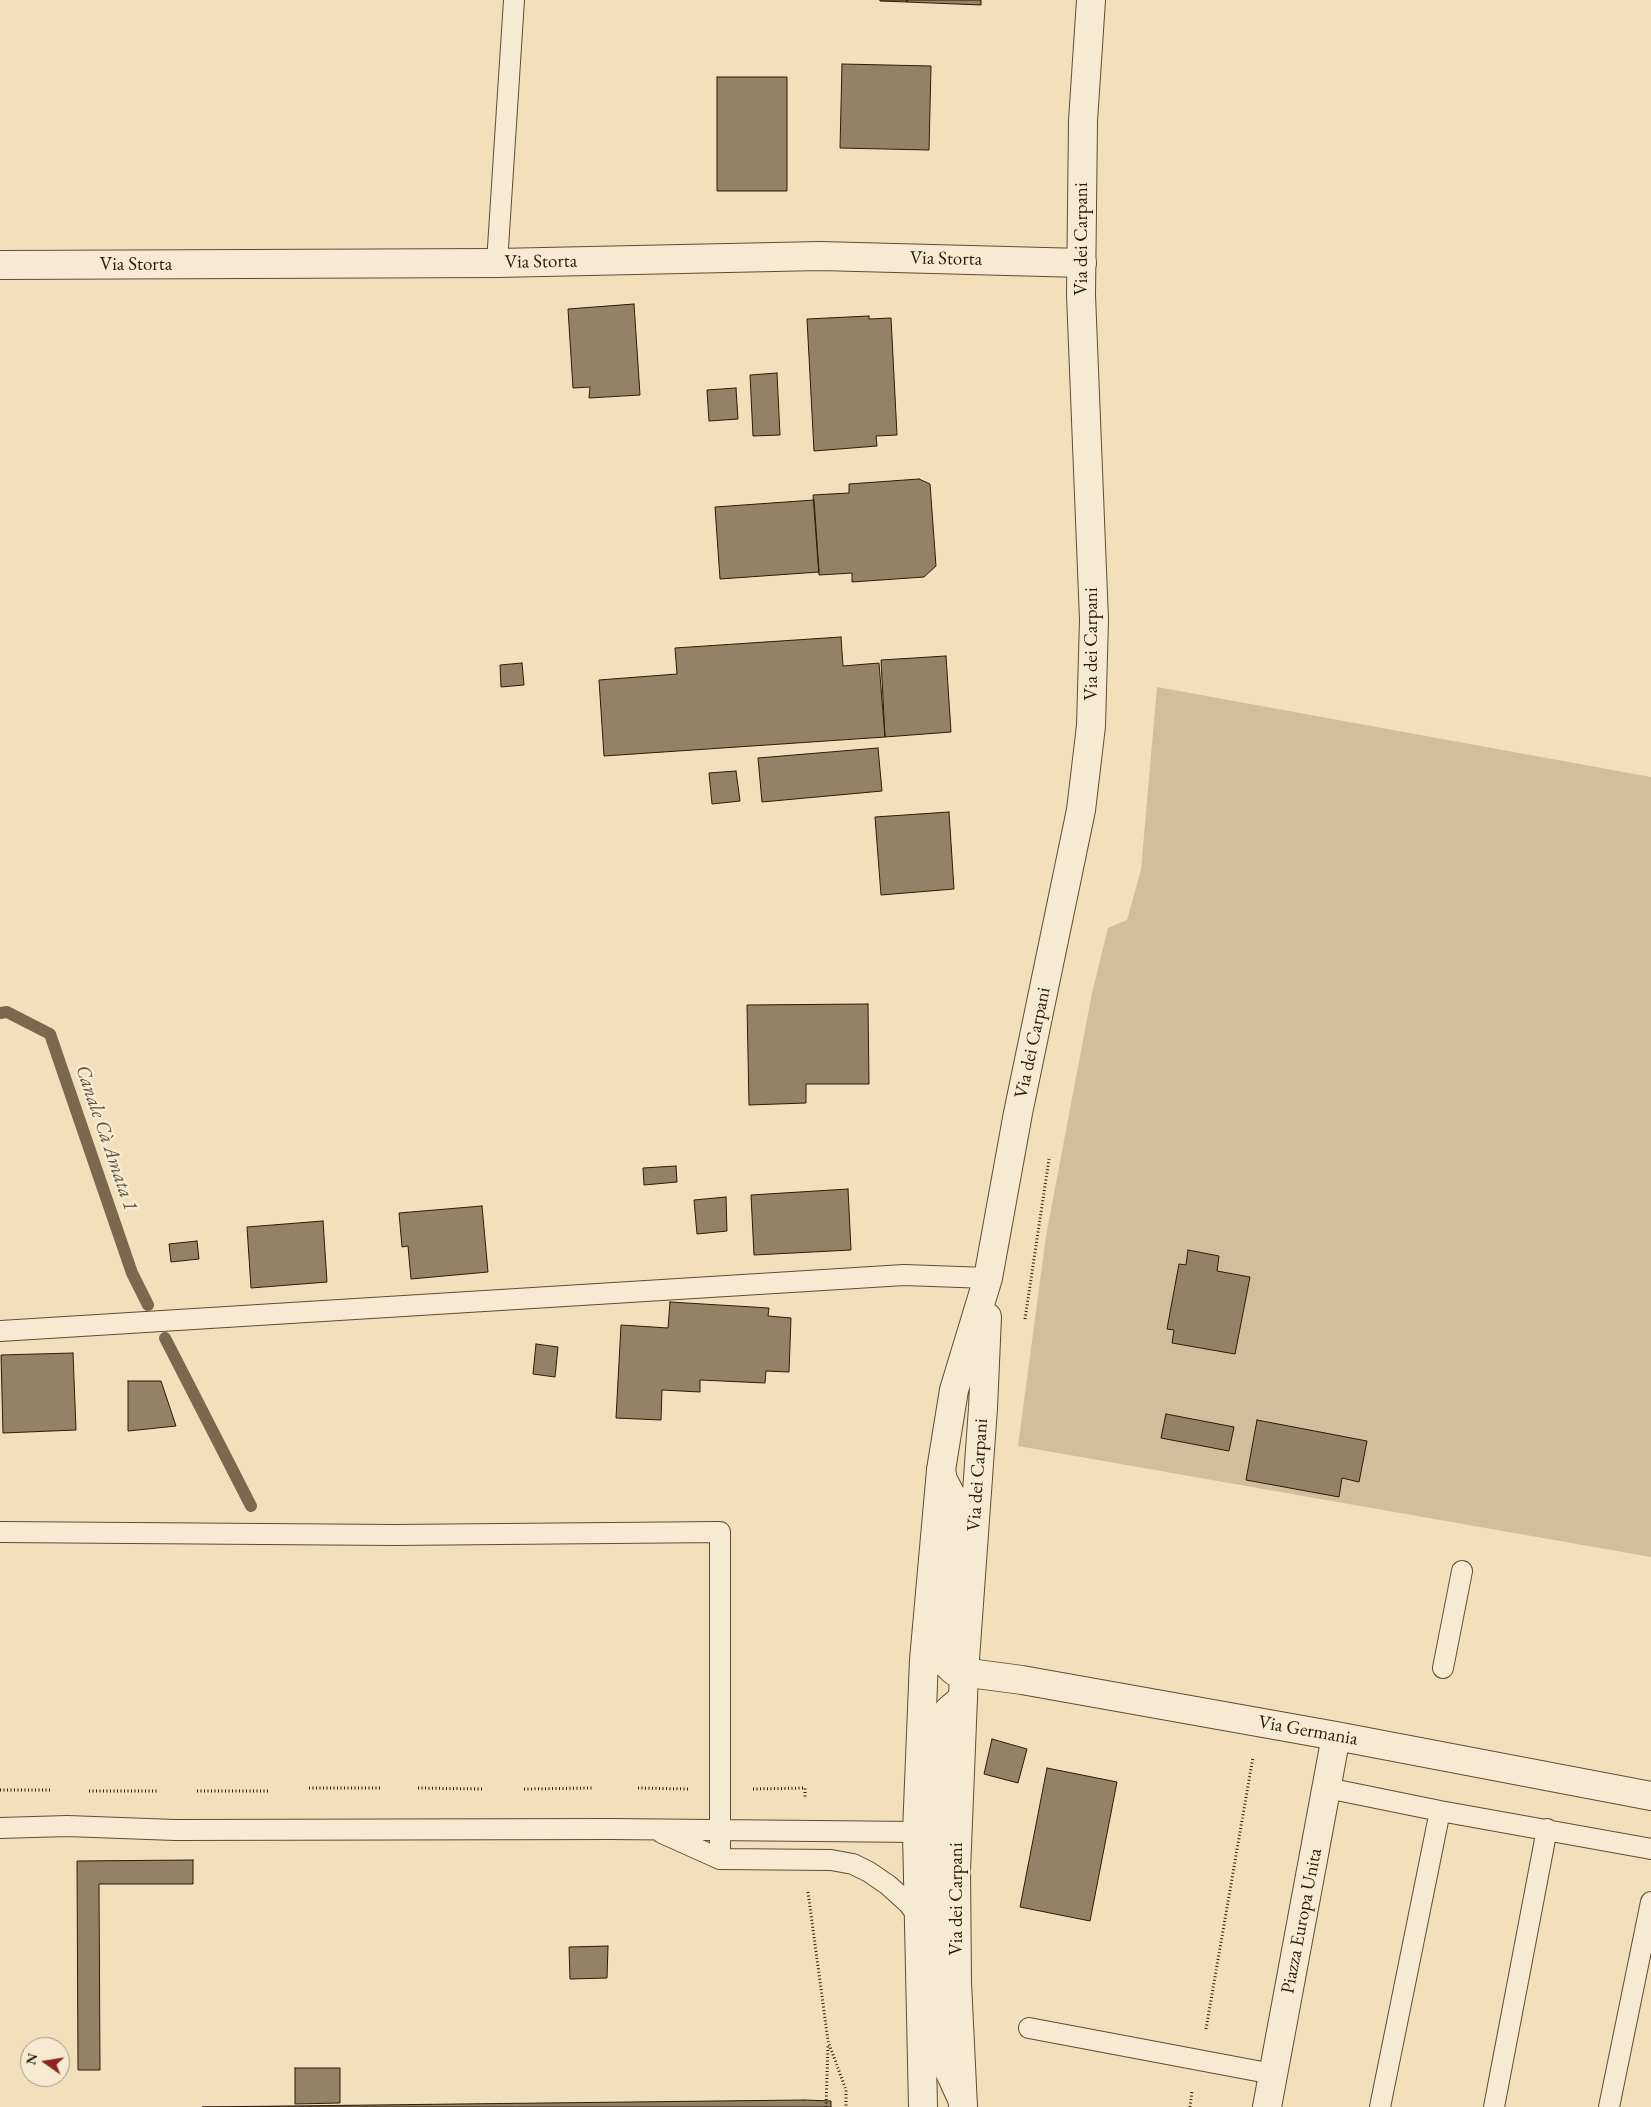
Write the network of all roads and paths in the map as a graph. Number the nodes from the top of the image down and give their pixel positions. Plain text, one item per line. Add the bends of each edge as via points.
1 (514, 0) edge
2 (1091, 0) edge
3 (497, 263) junction
4 (1082, 263) junction
5 (0, 265) edge
6 (1050, 1151) dead end
7 (988, 1278) junction
8 (1024, 1328) dead end
9 (0, 1331) edge
10 (941, 1470) junction
11 (0, 1532) edge
12 (1462, 1571) dead end
13 (1443, 1668) dead end
14 (964, 1686) junction
15 (922, 1694) junction
16 (1336, 1736) junction
17 (1254, 1754) dead end
18 (309, 1788) dead end
19 (380, 1788) dead end
20 (418, 1788) dead end
21 (592, 1788) dead end
22 (638, 1788) dead end
23 (1328, 1788) junction
24 (483, 1789) dead end
25 (524, 1789) dead end
26 (693, 1789) dead end
27 (749, 1789) dead end
28 (0, 1790) edge
29 (51, 1790) dead end
30 (89, 1791) dead end
31 (160, 1791) dead end
32 (197, 1791) dead end
33 (268, 1791) dead end
34 (1651, 1796) edge
35 (805, 1807) dead end
36 (1440, 1812) junction
37 (0, 1828) edge
38 (1547, 1829) junction
39 (653, 1830) junction
40 (721, 1830) junction
41 (917, 1832) junction
42 (1651, 1849) edge
43 (720, 1858) junction
44 (807, 1883) dead end
45 (1651, 1902) edge
46 (918, 1916) junction
47 (1029, 2028) dead end
48 (1206, 2032) dead end
49 (828, 2041) junction
50 (1273, 2074) junction
51 (1193, 2085) dead end
52 (962, 2103) edge
53 (826, 2107) edge
54 (846, 2107) edge
55 (923, 2107) edge
56 (1190, 2107) edge
57 (1268, 2107) edge
58 (1380, 2107) edge
59 (1494, 2107) edge
60 (1609, 2107) edge

1 - 3 lane
2 - 4 street, Via dei Carpani via 1083,121
3 - 4 street, Via Storta via 820,256
3 - 5 street, Via Storta
4 - 7 street, Via dei Carpani via 1082,347 1094,620 1088,751 1074,843 1016,1121
6 - 8 path
7 - 9 lane via 904,1275
7 - 10 street, Via dei Carpani via 954,1390
7 - 14 street, Via dei Carpani via 983,1408
10 - 14 street, Via dei Carpani via 955,1513 947,1660 949,1668
10 - 15 street, Via dei Carpani
11 - 40 lane via 394,1535 720,1532
12 - 13 lane
14 - 15 street via 932,1675
14 - 16 street, Via Germania via 1022,1680
14 - 41 street, Via dei Carpani via 942,1723 938,1817 931,1828
14 - 52 street, Via dei Carpani via 956,1871
15 - 41 street, Via dei Carpani
16 - 23 street, Piazza Europa Unita
16 - 34 street, Via Germania
17 - 48 path
18 - 19 path
20 - 24 path
21 - 25 path
22 - 26 path
23 - 36 lane
23 - 50 street, Piazza Europa Unita
27 - 35 path via 806,1788
28 - 29 path
30 - 31 path
32 - 33 path
36 - 38 lane
36 - 58 lane
37 - 39 lane
38 - 42 lane
38 - 59 lane
39 - 40 lane
39 - 43 lane
40 - 41 lane
40 - 43 lane
41 - 46 street, Via dei Carpani
41 - 52 street, Via dei Carpani via 934,1832 939,1838 939,2049
43 - 46 lane via 831,1860 853,1864 883,1882
44 - 49 path
45 - 60 lane
46 - 55 street, Via dei Carpani
47 - 50 lane
49 - 53 path
49 - 54 path via 846,2090
50 - 57 street, Piazza Europa Unita
51 - 56 path

